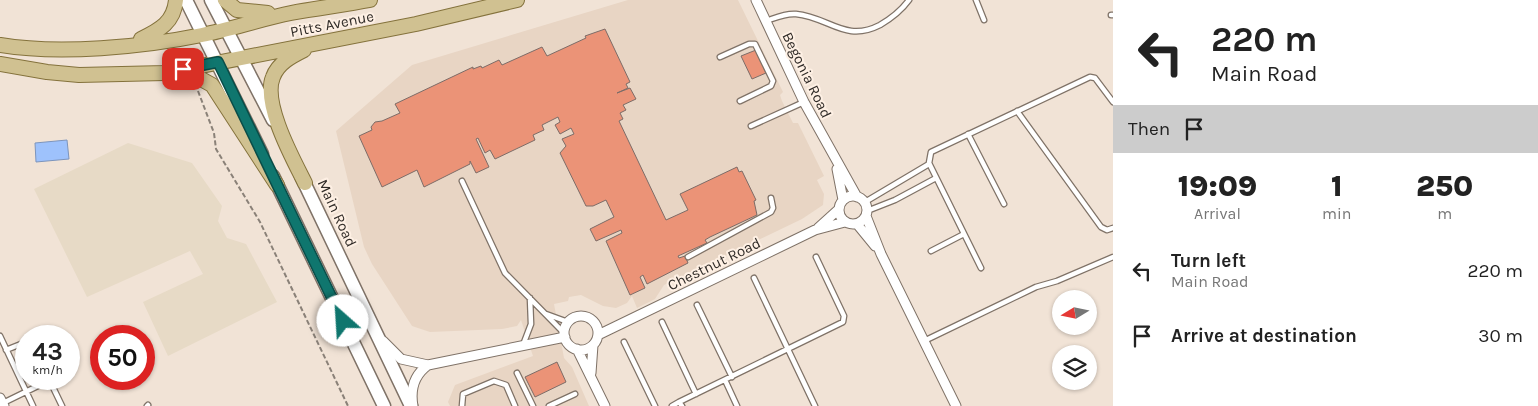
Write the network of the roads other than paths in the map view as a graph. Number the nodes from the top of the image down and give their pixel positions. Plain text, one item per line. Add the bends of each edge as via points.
1 (176, 0) edge
2 (186, 0) edge
3 (211, 0) edge
4 (225, 0) edge
5 (370, 0) edge
6 (517, 0) edge
7 (756, 0) edge
8 (909, 0) edge
9 (976, 0) edge
10 (290, 13) junction
11 (984, 20) dead end
12 (766, 21) junction
13 (226, 29) junction
14 (204, 34) junction
15 (126, 44) junction
16 (316, 44) junction
17 (0, 45) edge
18 (241, 57) junction
19 (720, 57) dead end
20 (218, 62) junction
21 (0, 64) edge
22 (165, 73) junction
23 (740, 102) dead end
24 (804, 102) junction
25 (1113, 102) edge
26 (1017, 111) junction
27 (751, 126) dead end
28 (968, 134) junction
29 (836, 161) junction
30 (929, 164) junction
31 (936, 178) junction
32 (462, 181) dead end
33 (305, 183) junction
34 (278, 185) junction
35 (882, 191) junction
36 (771, 198) dead end
37 (843, 200) junction
38 (887, 203) junction
39 (1004, 204) dead end
40 (864, 206) junction
41 (839, 209) junction
42 (845, 222) junction
43 (857, 224) junction
44 (1113, 228) edge
45 (816, 230) junction
46 (964, 234) junction
47 (930, 251) dead end
48 (881, 254) junction
49 (688, 257) dead end
50 (816, 257) dead end
51 (1113, 257) edge
52 (981, 268) dead end
53 (754, 278) dead end
54 (530, 297) junction
55 (697, 305) dead end
56 (542, 313) junction
57 (568, 322) junction
58 (624, 322) junction
59 (662, 322) dead end
60 (596, 324) junction
61 (376, 332) junction
62 (564, 335) junction
63 (598, 335) junction
64 (0, 336) edge
65 (624, 342) dead end
66 (923, 342) junction
67 (523, 345) junction
68 (593, 345) junction
69 (15, 346) edge
70 (577, 349) junction
71 (6, 350) junction
72 (788, 350) junction
73 (428, 364) junction
74 (517, 373) dead end
75 (591, 373) junction
76 (732, 377) junction
77 (724, 380) junction
78 (30, 390) edge
79 (54, 390) edge
80 (26, 392) junction
81 (575, 394) dead end
82 (696, 394) junction
83 (2, 402) edge
84 (680, 404) edge
85 (33, 406) edge
86 (62, 406) edge
87 (384, 406) edge
88 (412, 406) edge
89 (462, 406) edge
90 (515, 406) edge
91 (533, 406) edge
92 (549, 406) edge
93 (606, 406) edge
94 (655, 406) edge
95 (672, 406) edge
96 (737, 406) edge
97 (815, 406) edge
98 (956, 406) edge

1 - 15 main road via 166,25
2 - 14 main road
3 - 13 main road, Main Road
4 - 10 main road via 244,12
5 - 10 main road, Pitts Avenue
6 - 16 main road, Pitts Avenue
7 - 12 street, Begonia Road
8 - 12 lane via 892,18 858,32 794,14
9 - 11 lane
10 - 13 main road, Pitts Avenue
12 - 24 street, Begonia Road
13 - 14 main road
13 - 18 main road, Main Road
14 - 15 main road
14 - 20 main road
15 - 17 main road via 59,50
16 - 18 main road, Pitts Avenue
16 - 33 main road via 283,62 270,88 284,139
18 - 20 main road
18 - 33 main road, Main Road
19 - 23 lane via 755,44 773,81 772,86
20 - 22 main road
20 - 34 main road
21 - 22 main road via 79,74
22 - 34 main road via 192,74 212,86
24 - 27 lane
24 - 29 street, Begonia Road
25 - 26 lane via 1095,78 1090,77
26 - 28 lane
26 - 44 lane via 1101,228
28 - 30 lane via 931,152
28 - 39 lane
29 - 37 street, Begonia Road
29 - 40 street, Begonia Road
30 - 31 lane
30 - 35 lane
31 - 38 lane
31 - 46 lane
32 - 54 lane via 505,273
33 - 61 main road, Main Road
34 - 87 main road
35 - 38 lane
35 - 40 lane
36 - 49 lane via 773,208 770,212
37 - 40 street
37 - 41 street
38 - 40 lane
40 - 43 street
40 - 48 street, Begonia Road
41 - 42 street
41 - 45 street, Chestnut Road
42 - 43 street
42 - 45 street, Chestnut Road
43 - 48 street, Begonia Road
45 - 58 street, Chestnut Road
46 - 47 lane
46 - 52 lane
48 - 66 street, Begonia Road
50 - 72 lane via 844,319 840,325
51 - 66 lane via 1036,287
53 - 72 lane
54 - 56 lane
54 - 67 lane via 531,324
55 - 76 lane
56 - 57 lane
56 - 62 lane
57 - 60 street via 582,316
57 - 62 street
58 - 60 street, Chestnut Road
58 - 63 street, Chestnut Road
59 - 82 lane
60 - 63 street
61 - 73 street via 401,359
61 - 88 main road, Main Road
62 - 67 street
62 - 70 street via 568,343
63 - 68 street
64 - 71 lane
65 - 94 lane
66 - 98 street, Begonia Road
67 - 73 street
68 - 70 street
68 - 75 street
69 - 71 lane
70 - 75 street
71 - 80 lane
72 - 76 lane
72 - 97 lane
73 - 88 street via 412,388
74 - 91 lane
75 - 93 street
76 - 77 lane
77 - 82 lane
77 - 96 lane
78 - 80 lane
79 - 86 lane
80 - 83 lane
80 - 85 lane
81 - 92 lane
82 - 84 lane
84 - 95 lane
89 - 90 lane via 463,394 494,381 506,386

